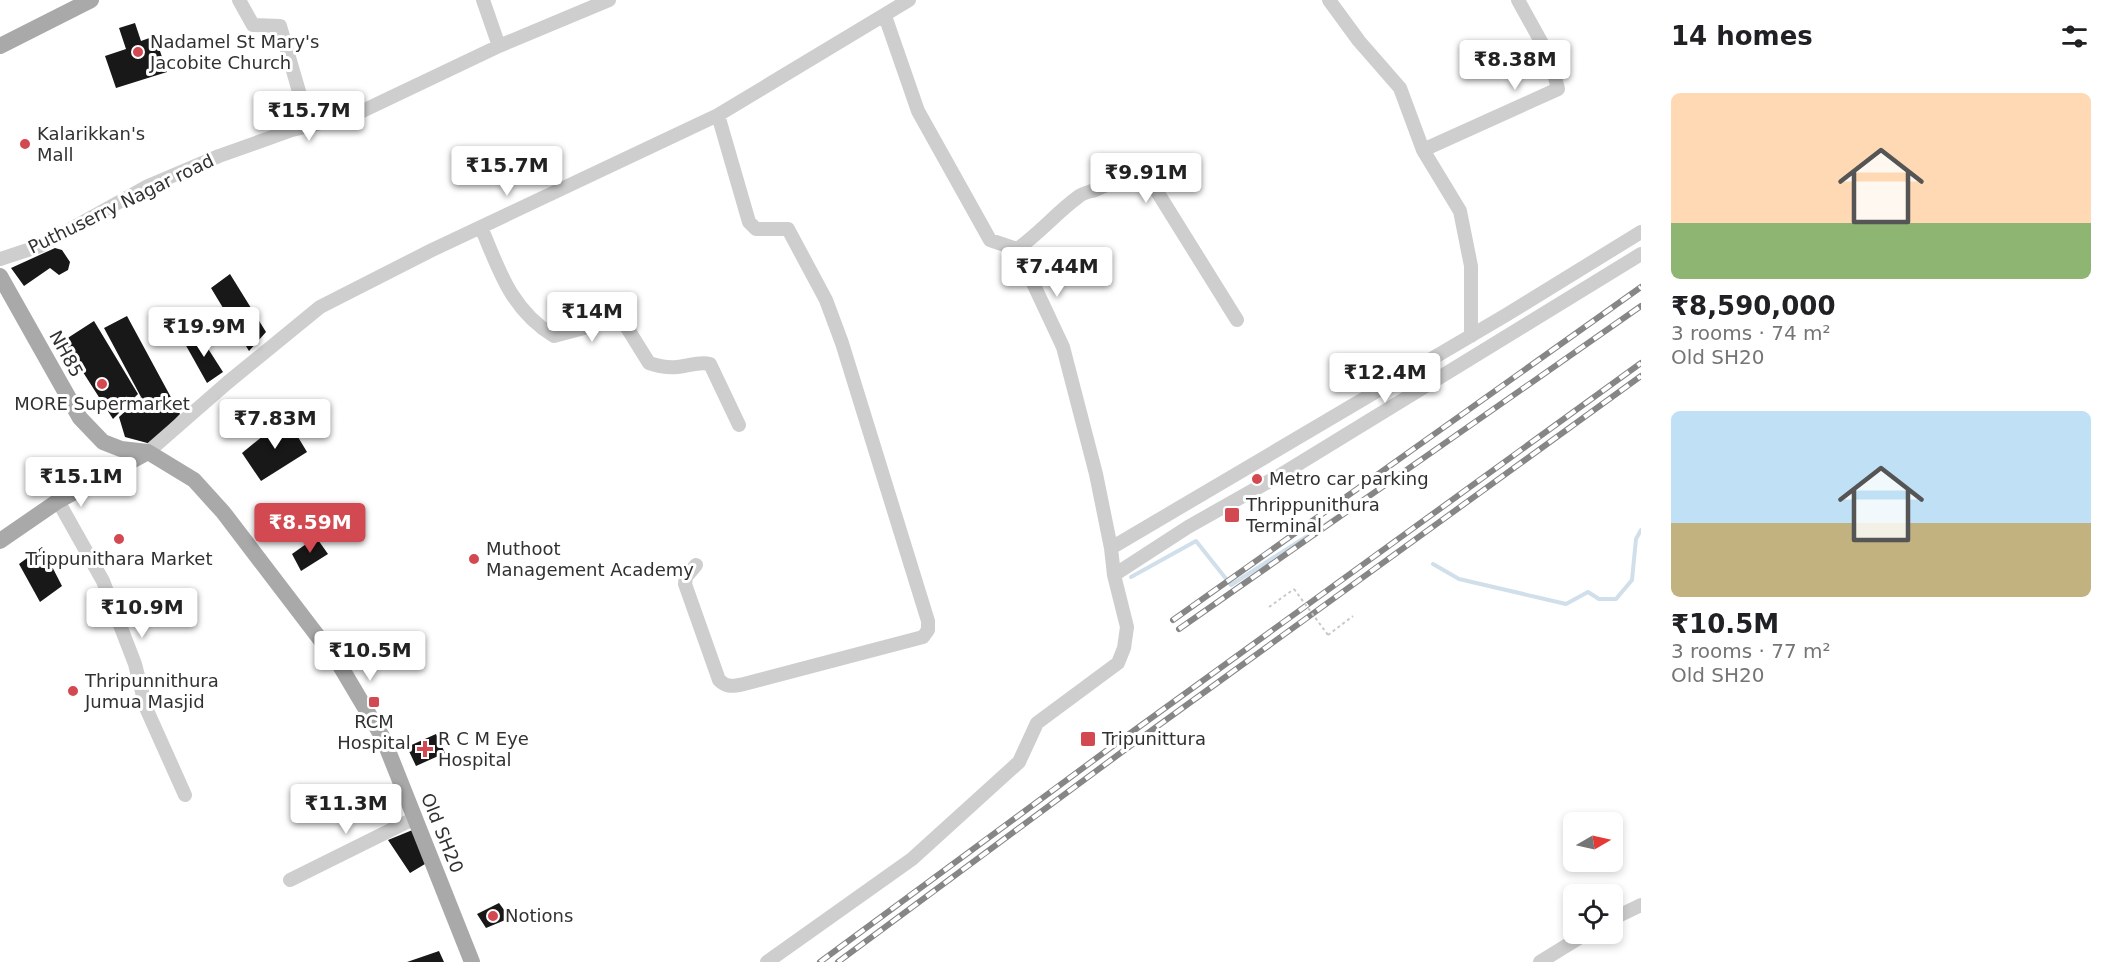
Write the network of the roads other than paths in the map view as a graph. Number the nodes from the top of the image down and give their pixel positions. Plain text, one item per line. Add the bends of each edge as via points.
1 (91, 0) edge
2 (239, 0) edge
3 (483, 0) edge
4 (609, 0) edge
5 (909, 0) edge
6 (1329, 0) edge
7 (1518, 0) edge
8 (885, 16) junction
9 (0, 46) edge
10 (499, 46) junction
11 (718, 115) junction
12 (309, 126) junction
13 (1423, 150) junction
14 (481, 227) junction
15 (1641, 232) edge
16 (1017, 249) junction
17 (1641, 254) edge
18 (0, 259) edge
19 (0, 276) edge
20 (1237, 320) dead end
21 (1471, 336) junction
22 (739, 424) dead end
23 (148, 452) junction
24 (173, 467) joint
25 (58, 501) junction
26 (0, 541) edge
27 (1111, 548) junction
28 (696, 565) dead end
29 (1114, 575) junction
30 (185, 795) dead end
31 (415, 818) junction
32 (290, 880) dead end
33 (1641, 905) edge
34 (1623, 914) edge
35 (1569, 944) edge
36 (472, 962) edge
37 (767, 962) edge
38 (1540, 962) edge

1 - 9 main road
2 - 12 street via 252,25 280,26
3 - 10 street
4 - 10 street, Puthuserry Nagar road
5 - 8 street
6 - 13 street via 1400,88
7 - 13 street via 1550,58 1558,89
8 - 11 street
8 - 16 street via 918,111 990,240
10 - 12 street, Puthuserry Nagar road via 354,115
11 - 14 street
11 - 28 street via 749,222 756,229 788,229 826,300 928,630 923,637 744,684 724,685 685,584
12 - 18 street, Puthuserry Nagar road via 219,156 146,187 40,246
13 - 21 street via 1460,212 1471,266
14 - 22 street via 509,293 543,329 554,336 621,318 649,363 667,368 699,362 710,364
14 - 23 street via 320,307
15 - 21 street
16 - 20 street via 1079,195 1129,178 1142,180 1153,185
16 - 27 street via 1063,347
17 - 29 street
19 - 23 main road, NH85 / NH85 via 80,418 103,442
21 - 27 street
23 - 24 main road, NH85 / NH85
23 - 25 main road
24 - 31 main road, Old SH20 via 194,480 223,512 339,664 384,738
25 - 26 main road
25 - 30 street via 103,581 135,664 146,708
27 - 29 street
29 - 37 street via 1127,627 1118,663 1037,723 1019,762 912,859
31 - 32 street
31 - 36 main road, Old SH20
33 - 34 street
35 - 38 street

